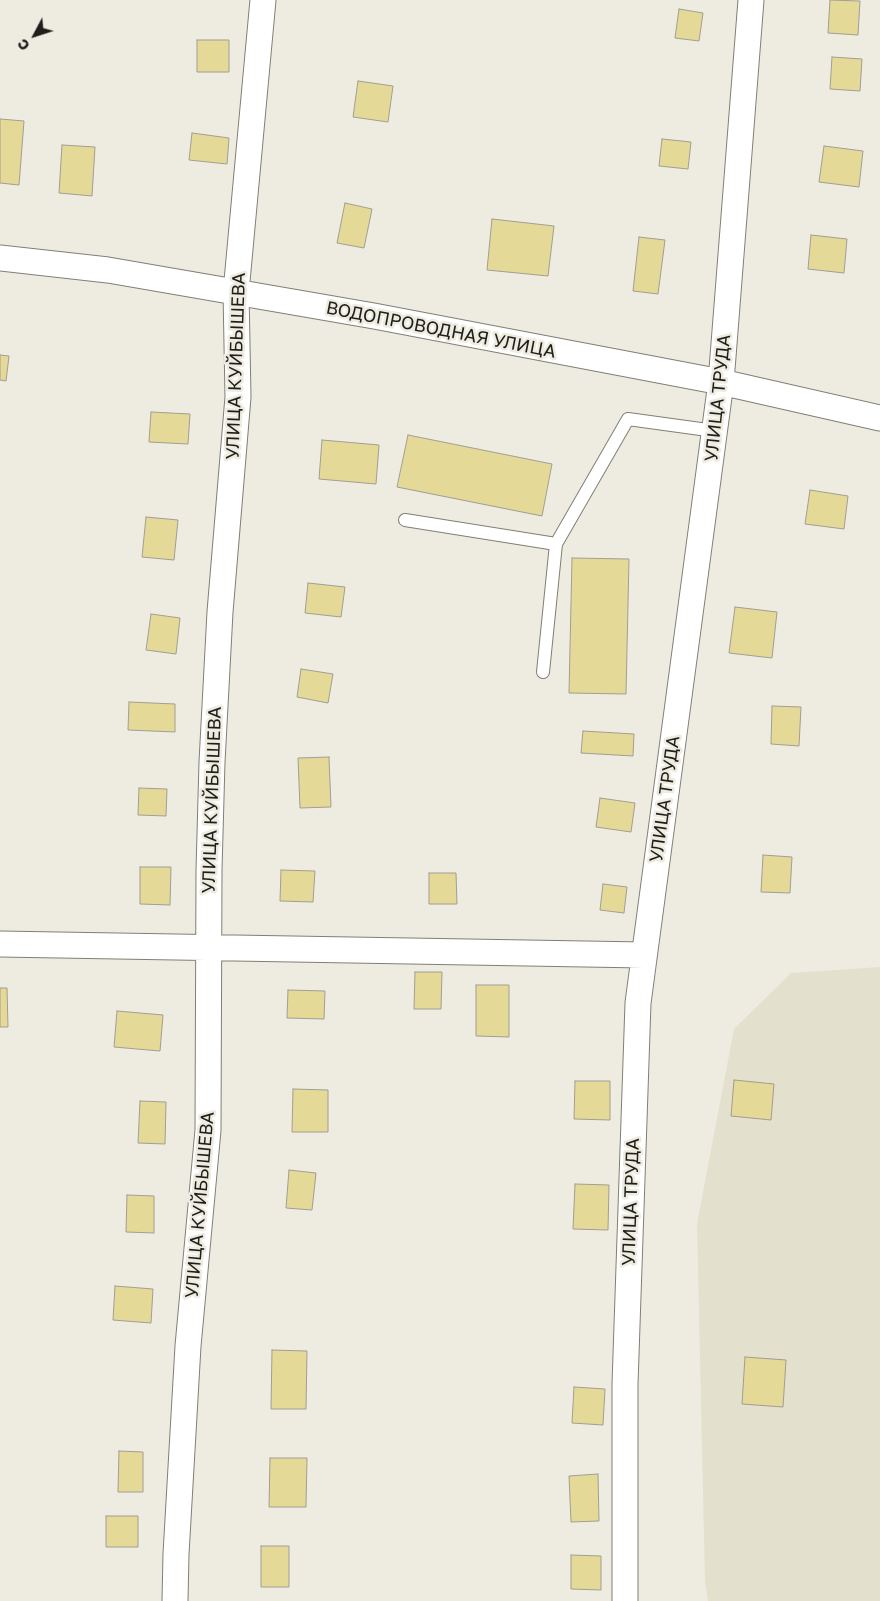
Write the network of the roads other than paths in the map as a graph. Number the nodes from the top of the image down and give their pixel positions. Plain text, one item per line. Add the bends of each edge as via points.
1 (263, 0) edge
2 (751, 0) edge
3 (0, 258) edge
4 (236, 292) junction
5 (721, 382) junction
6 (880, 418) edge
7 (715, 431) junction
8 (406, 520) dead end
9 (556, 544) junction
10 (544, 672) dead end
11 (0, 944) edge
12 (209, 948) junction
13 (644, 955) junction
14 (175, 1601) edge
15 (625, 1601) edge

1 - 4 street, УЛИЦА КУЙБЫШЕВА
2 - 5 street, УЛИЦА ТРУДА
3 - 4 street, ВОДОПРОВОДНАЯ УЛИЦА via 108,270
4 - 5 street, ВОДОПРОВОДНАЯ УЛИЦА
4 - 12 street, УЛИЦА КУЙБЫШЕВА via 238,397 218,649
5 - 6 street, ВОДОПРОВОДНАЯ УЛИЦА
5 - 7 street, УЛИЦА ТРУДА
7 - 9 lane via 628,419
7 - 13 street, УЛИЦА ТРУДА
8 - 9 lane
9 - 10 lane
11 - 12 street
12 - 13 street
12 - 14 street, УЛИЦА КУЙБЫШЕВА via 208,1130 188,1346
13 - 15 street, УЛИЦА ТРУДА via 638,1003 625,1384

